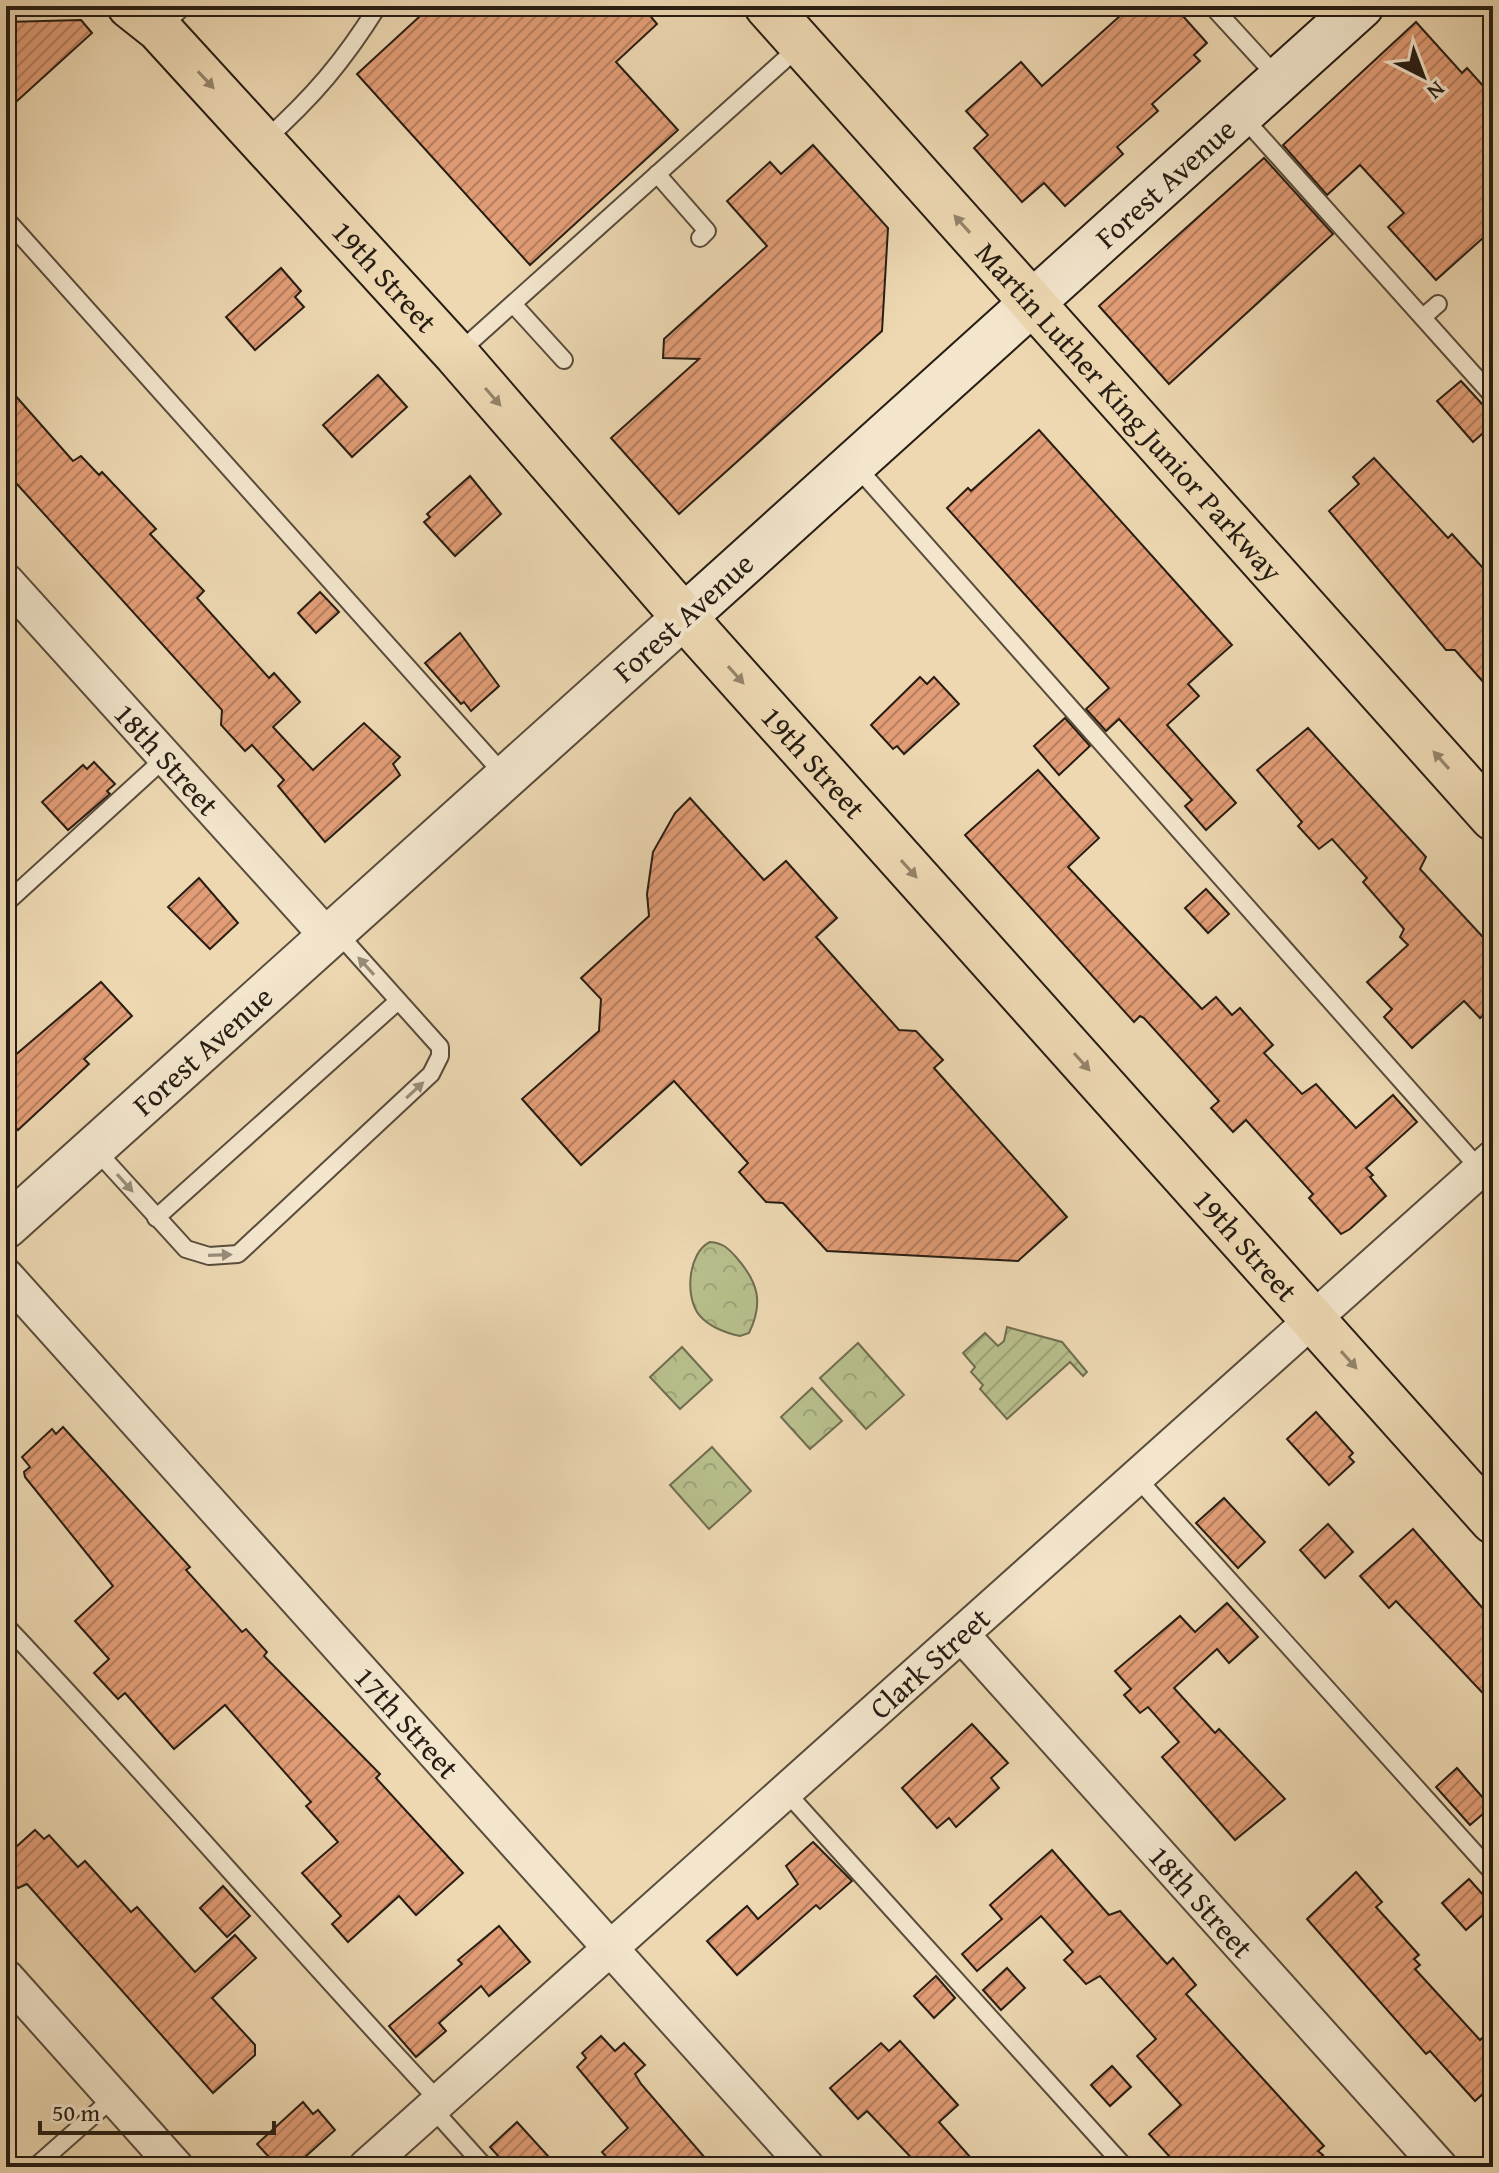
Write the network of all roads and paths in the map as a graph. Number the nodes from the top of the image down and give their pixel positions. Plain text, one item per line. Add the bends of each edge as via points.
1 (378, 6) edge
2 (767, 6) edge
3 (1212, 6) edge
4 (1361, 6) edge
5 (158, 14) edge
6 (802, 44) junction
7 (1279, 80) junction
8 (1241, 115) junction
9 (264, 141) junction
10 (657, 174) junction
11 (6, 219) edge
12 (700, 238) dead end
13 (1033, 302) junction
14 (513, 304) junction
15 (1438, 304) dead end
16 (1423, 317) junction
17 (457, 355) junction
18 (564, 360) dead end
19 (1493, 396) edge
20 (854, 464) junction
21 (7, 584) edge
22 (684, 617) junction
23 (165, 758) junction
24 (506, 777) junction
25 (1493, 818) edge
26 (6, 903) edge
27 (331, 934) junction
28 (398, 1001) junction
29 (94, 1148) junction
30 (1489, 1171) edge
31 (156, 1218) junction
32 (6, 1227) edge
33 (6, 1276) edge
34 (1313, 1320) junction
35 (1137, 1478) junction
36 (1493, 1521) edge
37 (6, 1626) edge
38 (962, 1635) junction
39 (787, 1793) junction
40 (1493, 1873) edge
41 (612, 1950) junction
42 (6, 1977) edge
43 (114, 2097) junction
44 (436, 2105) junction
45 (35, 2167) edge
46 (176, 2167) edge
47 (366, 2167) edge
48 (485, 2167) edge
49 (807, 2167) edge
50 (1125, 2167) edge
51 (1440, 2167) edge

1 - 9 lane via 315,96
2 - 6 main road, Martin Luther King Junior Parkway
3 - 7 lane
4 - 7 main road, Forest Avenue
5 -> 9 main road, 19th Street
6 - 10 lane
13 -> 6 main road, Martin Luther King Junior Parkway
7 - 8 main road, Forest Avenue
8 - 13 main road, Forest Avenue
8 - 16 lane
9 - 17 main road, 19th Street
10 - 12 lane via 707,231
10 - 14 lane
11 - 24 lane
13 - 20 main road, Forest Avenue
25 -> 13 main road, Martin Luther King Junior Parkway
14 - 17 lane
14 - 18 lane
15 - 16 lane
16 - 19 lane
17 -> 22 main road, 19th Street
20 - 22 main road, Forest Avenue
20 - 30 lane
21 - 23 street, 18th Street
22 - 24 street, Forest Avenue
22 -> 34 main road, 19th Street
23 - 26 lane
23 - 27 street, 18th Street
24 - 27 street, Forest Avenue
28 -> 27 lane
27 - 29 street, Forest Avenue
28 - 31 lane
31 -> 28 lane via 186,1249 209,1256 238,1254 431,1074 440,1047
29 -> 31 lane
29 - 32 street, Forest Avenue
30 - 34 street, Clark Street
33 - 41 street, 17th Street
34 - 35 street, Clark Street
34 -> 36 main road, 19th Street
35 - 38 street, Clark Street
35 - 40 lane
37 - 44 lane via 135,1763
38 - 39 street, Clark Street
38 - 51 street, 18th Street
39 - 41 street, Clark Street
39 - 50 lane
41 - 44 street, Clark Street
41 - 49 street, 17th Street
42 - 43 street
43 - 45 lane
43 - 46 street
44 - 47 street, Clark Street
44 - 48 lane

